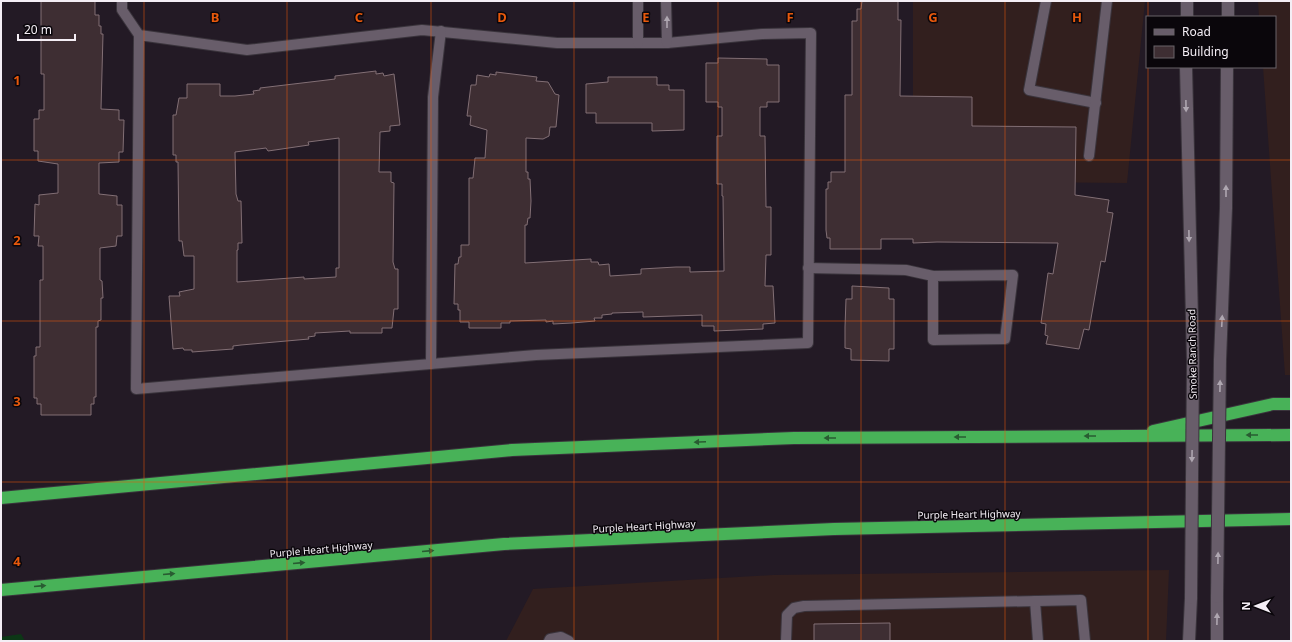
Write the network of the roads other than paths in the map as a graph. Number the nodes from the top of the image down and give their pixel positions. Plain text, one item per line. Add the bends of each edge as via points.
1 (122, 1) edge
2 (638, 1) edge
3 (666, 1) edge
4 (1046, 1) edge
5 (1107, 1) edge
6 (1187, 1) edge
7 (1228, 1) edge
8 (1187, 16) edge
9 (1228, 16) edge
10 (441, 31) junction
11 (139, 36) junction
12 (638, 43) junction
13 (666, 44) junction
14 (1186, 68) edge
15 (1227, 68) edge
16 (1096, 103) junction
17 (1090, 156) dead end
18 (808, 268) junction
19 (933, 276) junction
20 (431, 364) junction
21 (1291, 404) edge
22 (1291, 435) edge
23 (1129, 436) junction
24 (1, 498) edge
25 (1291, 519) edge
26 (1, 590) edge
27 (1035, 601) junction
28 (549, 641) edge
29 (569, 641) edge
30 (786, 641) edge
31 (1038, 641) edge
32 (1084, 641) edge
33 (1189, 641) edge
34 (1216, 641) edge

1 - 11 lane via 122,10
2 - 12 lane
13 -> 3 lane
4 - 16 lane via 1029,90
5 - 16 lane
6 - 8 main road
7 - 9 main road
10 - 11 lane via 422,30 247,50
10 - 12 lane via 557,43
10 - 20 lane via 433,97
11 - 20 lane via 136,389
12 - 13 lane
13 - 18 lane via 762,34 811,33
14 -> 33 main road, Smoke Ranch Road, bridge via 1193,361
34 -> 15 main road, bridge
16 - 17 lane
18 - 19 lane via 906,270
18 - 20 lane via 808,343 624,350
19 - 19 lane via 933,340 1005,339 1013,275
21 - 23 highway via 1273,404
22 -> 23 highway
23 -> 24 highway via 794,438 512,450
26 -> 25 highway, Purple Heart Highway via 504,544 834,529
27 - 30 lane via 804,606 794,608 787,615
27 - 31 lane
27 - 32 lane via 1081,600
28 - 29 lane via 561,637

